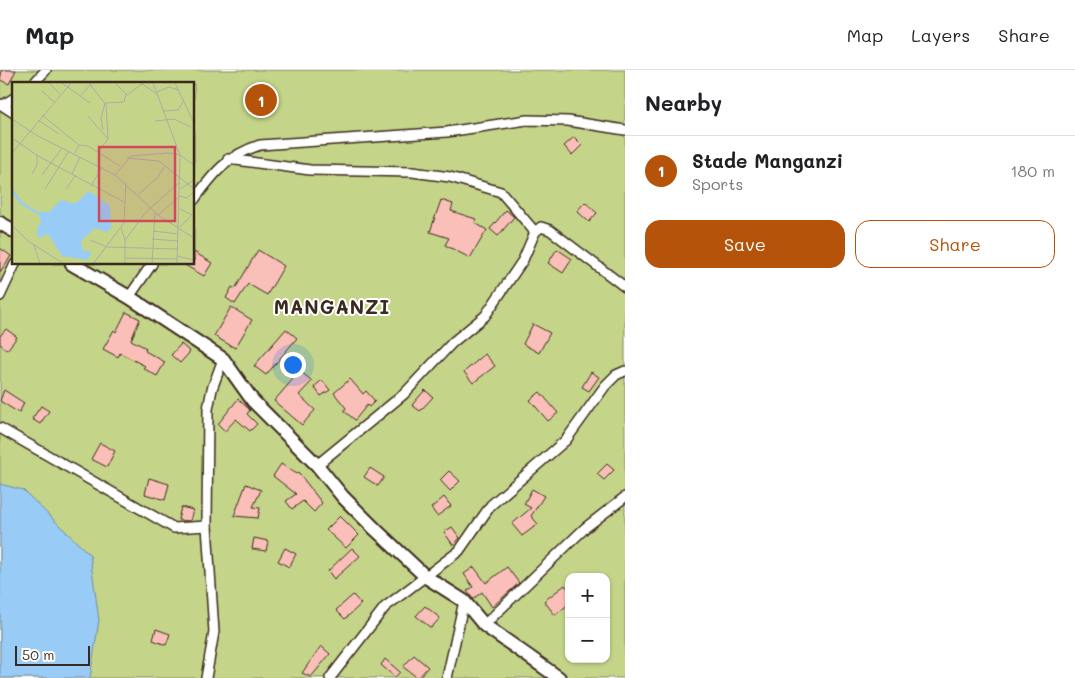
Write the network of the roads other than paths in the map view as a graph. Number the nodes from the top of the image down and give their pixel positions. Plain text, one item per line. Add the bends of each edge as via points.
1 (46, 70) edge
2 (35, 82) edge
3 (625, 130) edge
4 (228, 159) junction
5 (195, 199) edge
6 (0, 223) edge
7 (12, 230) edge
8 (535, 232) junction
9 (15, 265) edge
10 (74, 265) edge
11 (151, 265) edge
12 (625, 287) edge
13 (0, 296) edge
14 (129, 297) junction
15 (223, 359) junction
16 (625, 371) edge
17 (0, 428) edge
18 (317, 465) junction
19 (625, 497) edge
20 (207, 526) junction
21 (426, 577) junction
22 (464, 601) junction
23 (484, 625) junction
24 (206, 678) edge
25 (330, 678) edge
26 (447, 678) edge
27 (559, 678) edge

1 - 2 street
3 - 4 street via 568,121 527,120 447,132 260,145
4 - 5 street
4 - 8 street via 310,170 412,172 450,177 501,192
6 - 7 main road
8 - 12 street via 541,227 550,230
8 - 18 street via 523,260 485,316 453,342 404,394
9 - 13 street
10 - 14 main road
11 - 14 street
14 - 15 main road
15 - 18 main road via 253,401
15 - 20 street via 208,409
16 - 21 street via 606,386 566,440 490,505 459,551
17 - 20 street via 174,528
18 - 21 main road via 343,497
19 - 23 street via 585,528
20 - 24 street via 214,632
21 - 22 main road
21 - 25 street via 384,607
22 - 23 main road
22 - 26 street
23 - 27 main road

